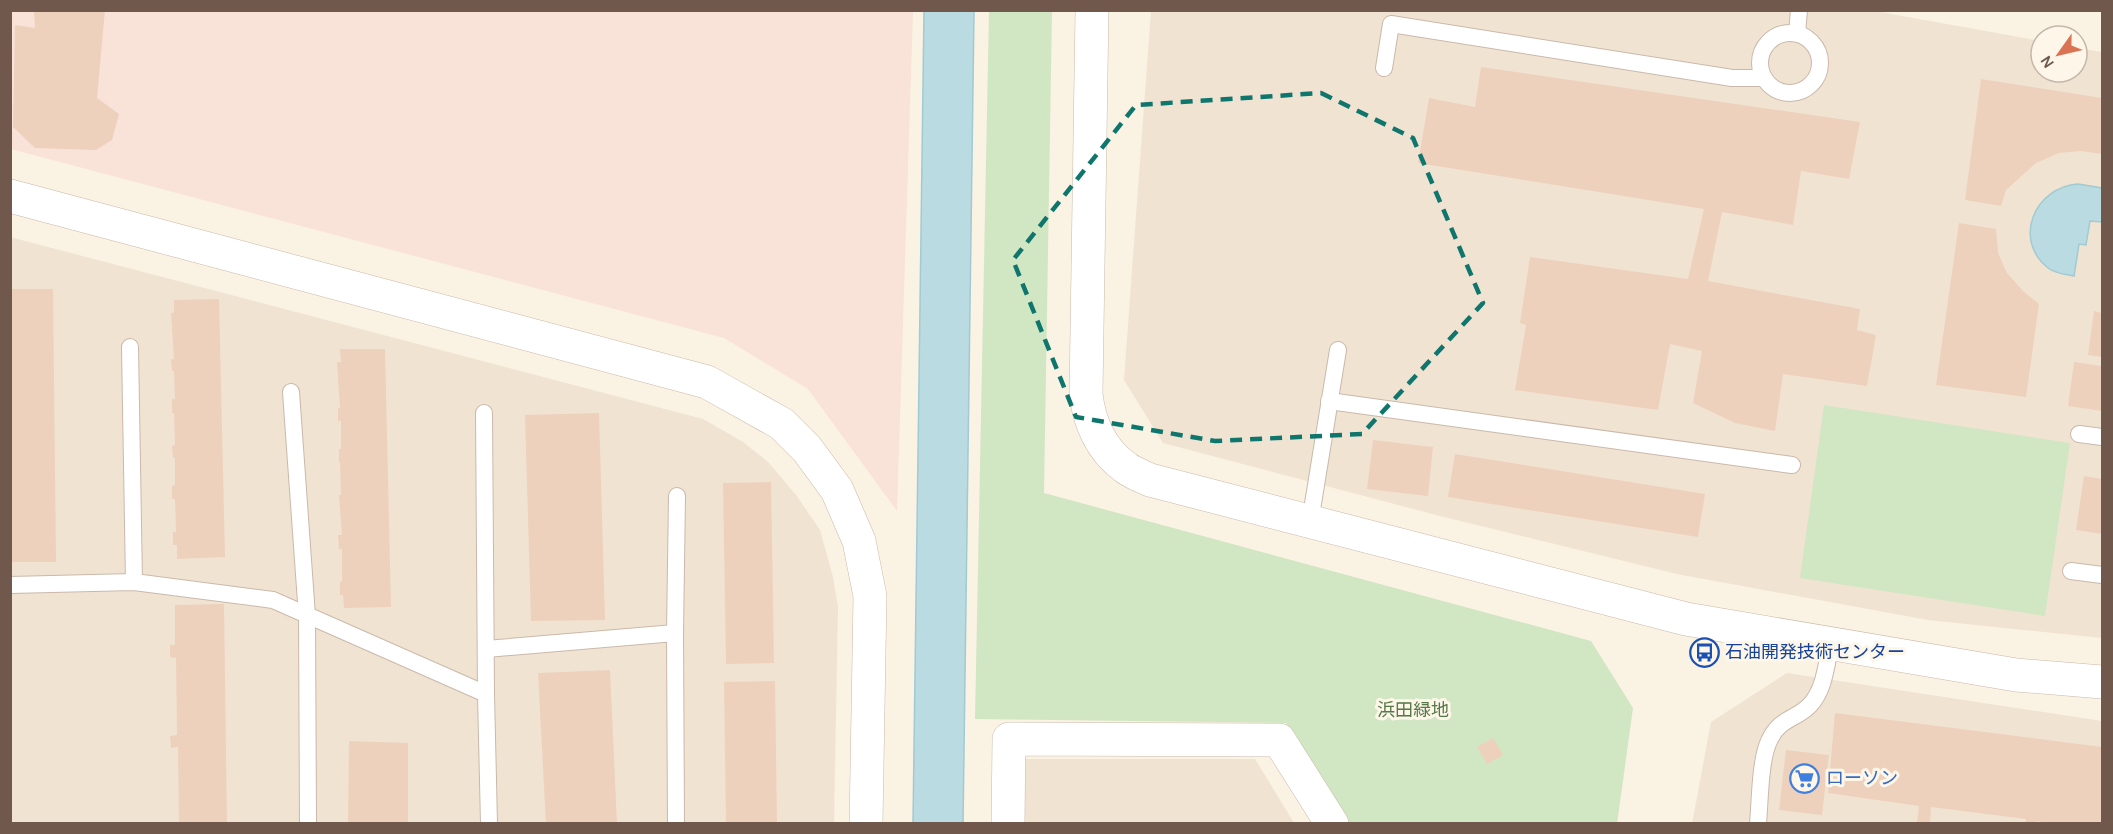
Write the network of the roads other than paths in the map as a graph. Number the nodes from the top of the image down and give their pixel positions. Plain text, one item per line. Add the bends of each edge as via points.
1 (1092, 10) edge
2 (1799, 10) edge
3 (1797, 33) junction
4 (1384, 68) dead end
5 (1764, 78) junction
6 (10, 196) edge
7 (130, 347) dead end
8 (1338, 350) dead end
9 (291, 392) dead end
10 (1329, 401) junction
11 (484, 413) dead end
12 (2079, 434) dead end
13 (2103, 437) edge
14 (1792, 465) dead end
15 (677, 496) dead end
16 (1310, 522) junction
17 (2071, 571) dead end
18 (2103, 575) edge
19 (134, 582) junction
20 (10, 585) edge
21 (307, 616) junction
22 (675, 633) junction
23 (1831, 644) junction
24 (486, 649) junction
25 (2103, 682) edge
26 (486, 694) junction
27 (308, 824) edge
28 (489, 824) edge
29 (676, 824) edge
30 (866, 824) edge
31 (1008, 824) edge
32 (1332, 824) edge
33 (1758, 824) edge

1 - 16 street via 1086,394 1089,415 1103,446 1124,467 1150,480
2 - 3 lane
3 - 5 lane via 1777,35 1763,49 1760,58
3 - 5 lane via 1819,52 1815,81 1808,88 1789,93 1770,86
4 - 5 lane via 1391,24 1732,78
6 - 30 street via 707,382 782,423 837,490 859,541 870,596
7 - 19 lane
8 - 10 lane
9 - 21 lane
10 - 14 lane
10 - 16 lane
11 - 24 lane
12 - 13 lane
15 - 22 lane
16 - 23 street via 1642,609
17 - 18 lane
19 - 20 lane
19 - 21 lane via 273,600
21 - 26 lane
21 - 27 lane
22 - 24 lane
22 - 29 lane
23 - 25 street via 2016,675
23 - 33 lane via 1820,691 1809,706 1780,723 1768,741
24 - 26 lane
26 - 28 lane
31 - 32 street via 1009,739 1279,740

